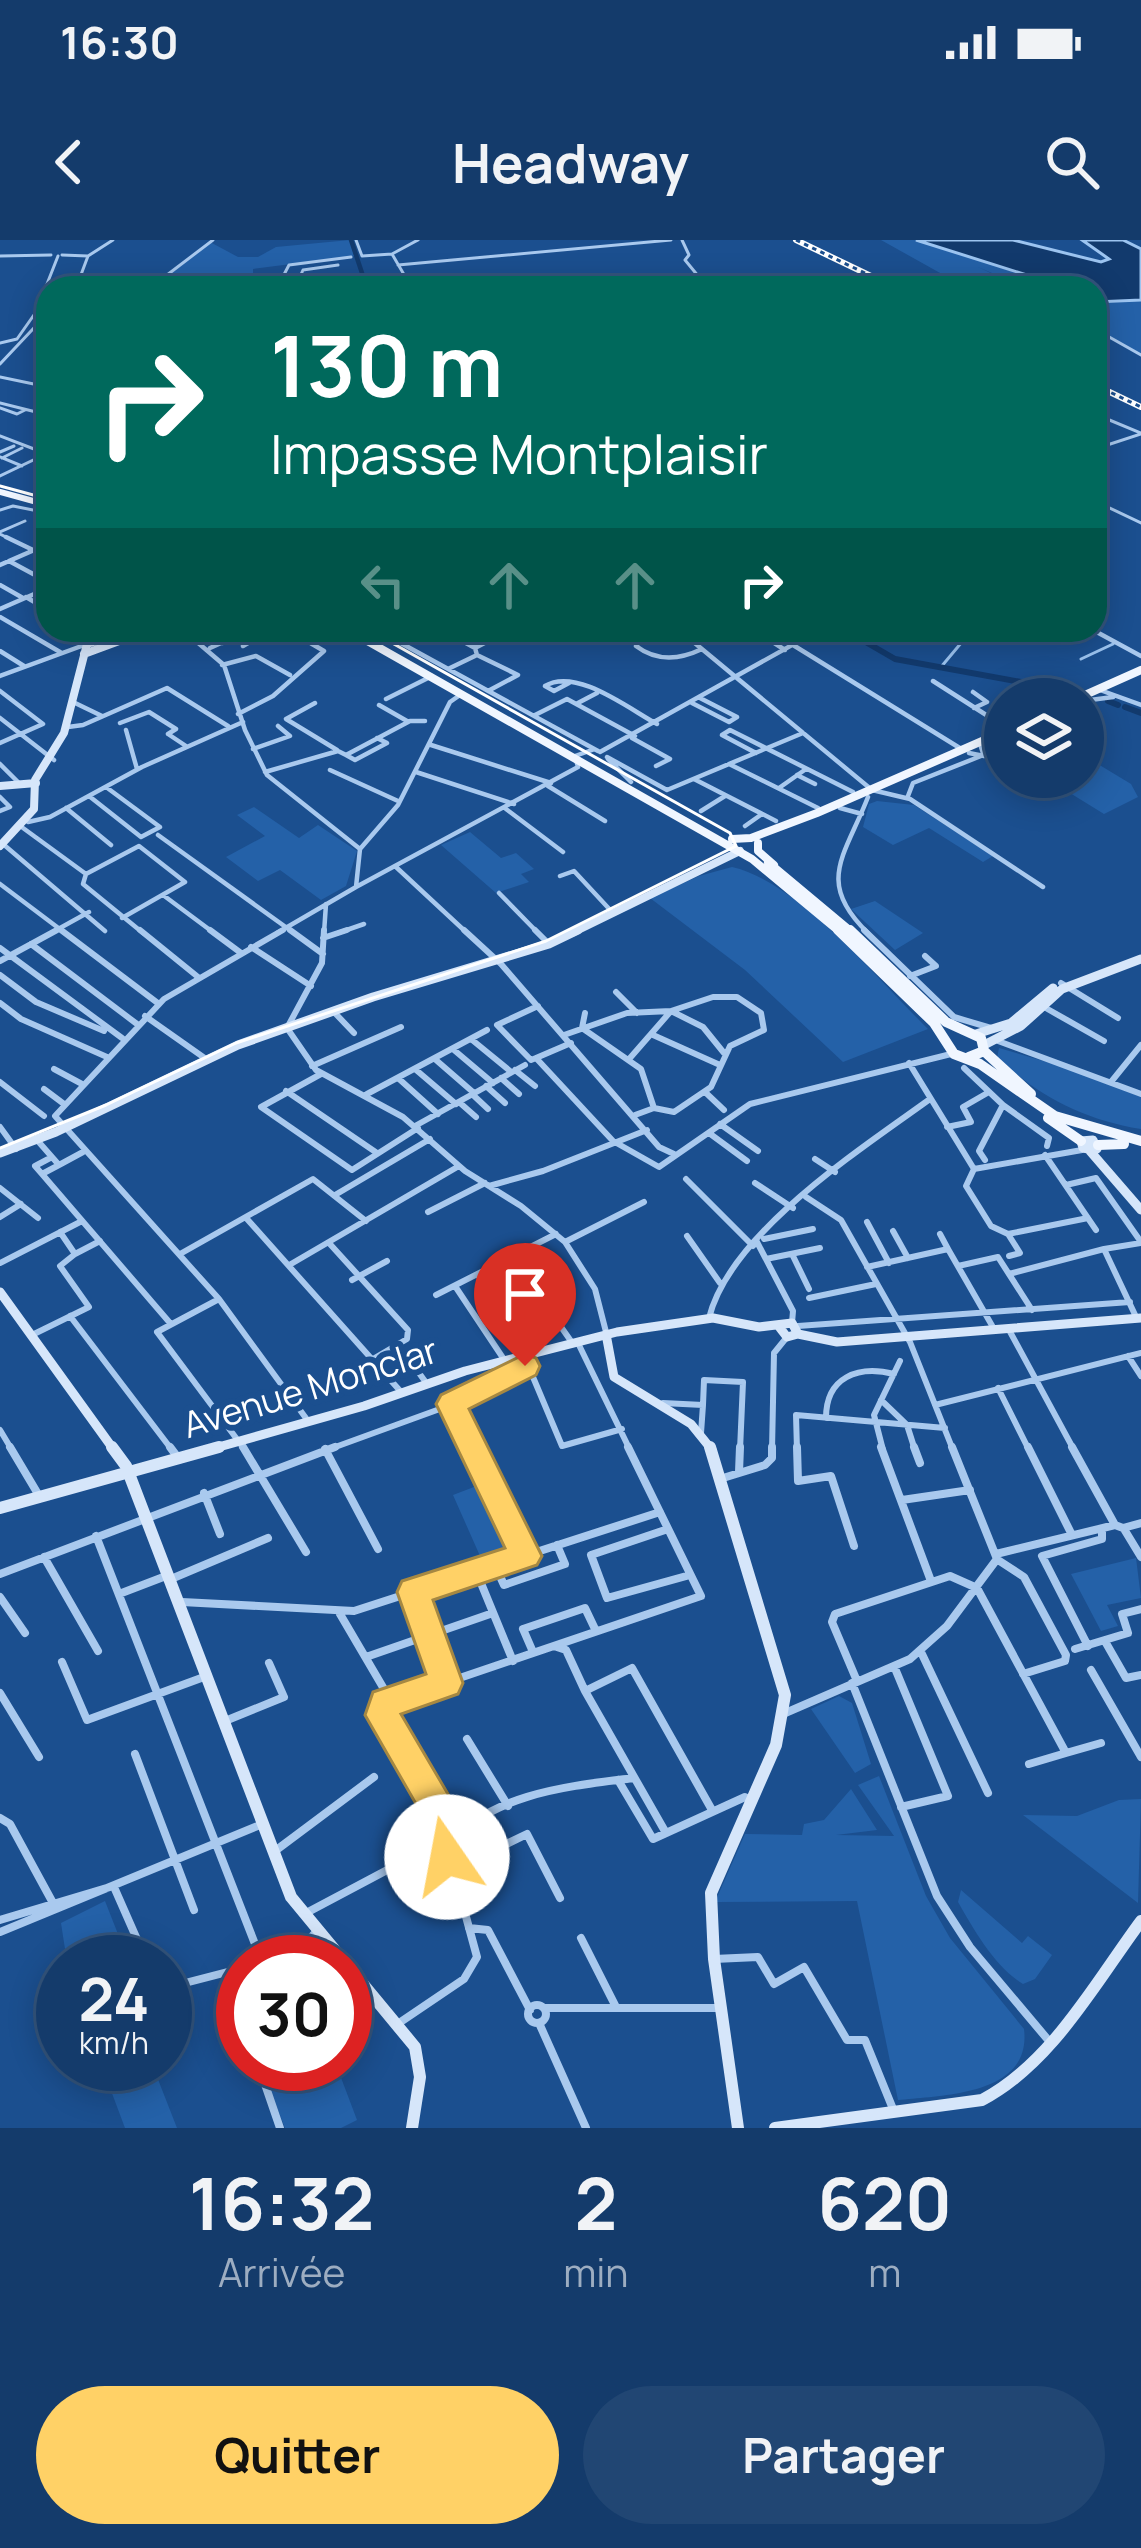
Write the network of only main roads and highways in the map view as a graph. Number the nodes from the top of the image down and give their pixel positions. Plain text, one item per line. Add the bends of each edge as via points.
1 (2, 495) edge
2 (36, 505) edge
3 (22, 508) road end
4 (370, 642) edge
5 (379, 642) edge
6 (1141, 672) edge
7 (1104, 694) edge
8 (984, 742) edge
9 (984, 749) edge
10 (966, 752) junction
11 (603, 759) junction
12 (577, 761) junction
13 (872, 794) junction
14 (775, 825) junction
15 (727, 840) junction
16 (758, 843) junction
17 (745, 852) junction
18 (782, 871) junction
19 (963, 1031) junction
20 (990, 1041) junction
21 (953, 1053) junction
22 (1022, 1097) junction
23 (1141, 1139) edge

1 - 2 main road
1 - 3 main road
4 - 12 main road
5 - 12 main road
6 - 7 main road
8 - 10 main road
9 - 10 main road
10 - 13 main road
10 - 13 main road
11 - 12 main road
11 - 15 main road
11 - 15 main road
13 - 14 main road
13 - 16 main road
14 - 15 main road
14 - 17 main road
15 - 17 main road
16 - 17 main road
16 - 18 main road
17 - 18 main road
17 - 21 main road via 829,921
18 - 19 main road
19 - 20 main road
19 - 21 main road
20 - 21 main road
20 - 23 main road via 1009,1078 1054,1108
21 - 22 main road
22 - 23 main road via 1090,1129
22 - 23 main road via 1089,1146

